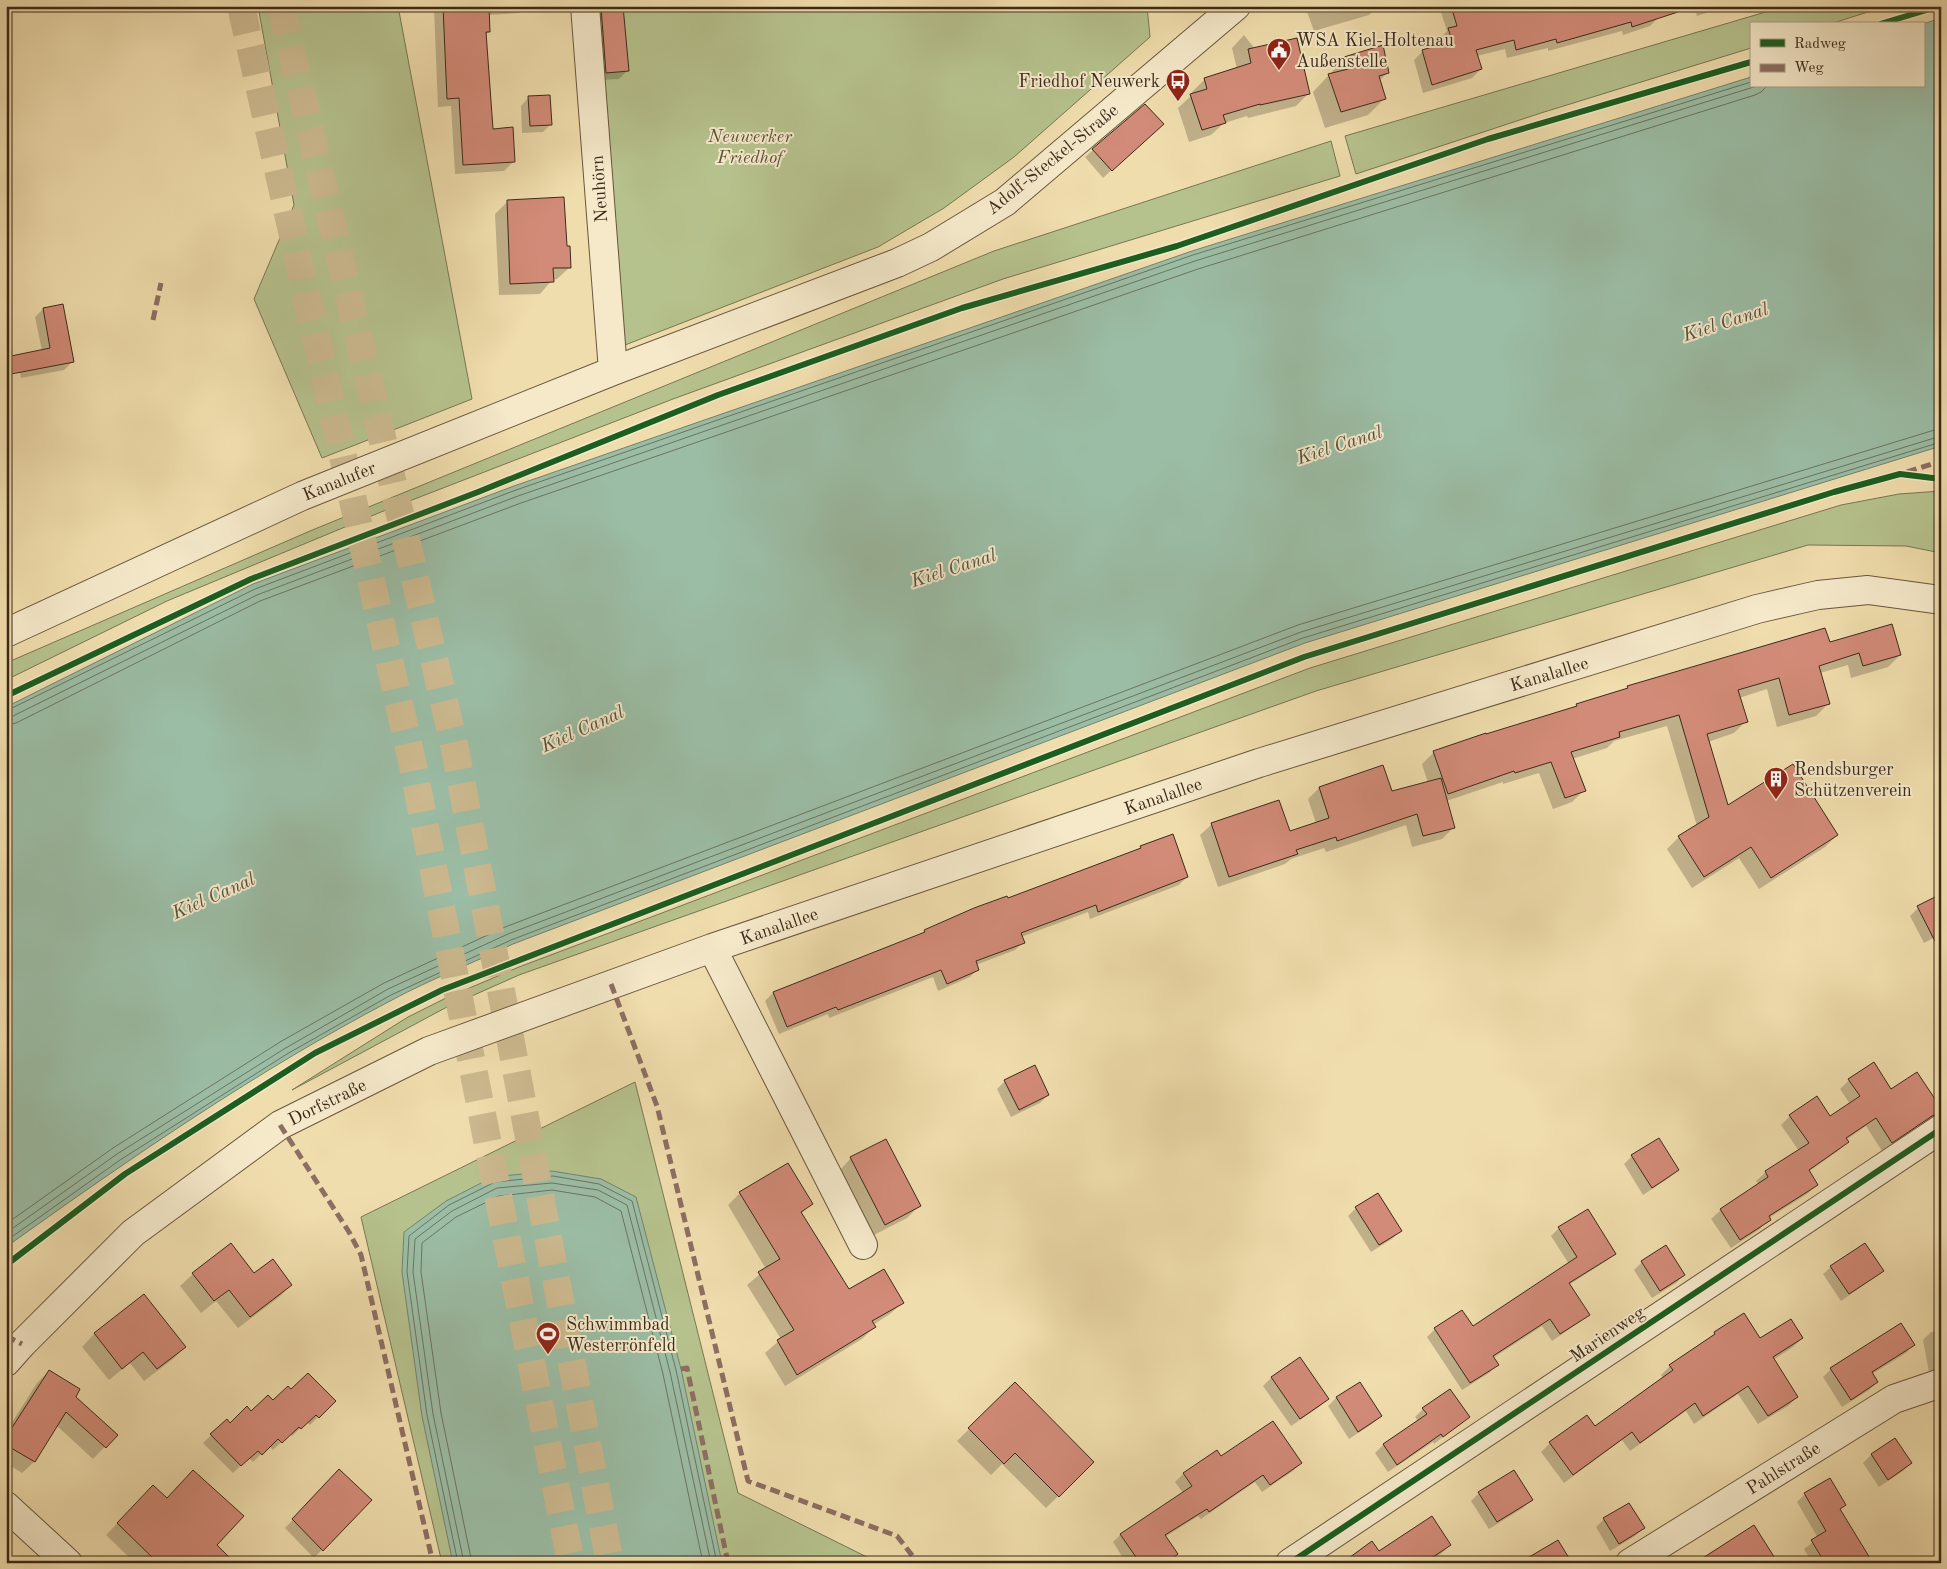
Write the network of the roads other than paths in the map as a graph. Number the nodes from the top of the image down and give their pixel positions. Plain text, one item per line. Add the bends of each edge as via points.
1 (585, 6) edge
2 (1236, 6) edge
3 (679, 346) joint
4 (613, 371) junction
5 (1941, 600) edge
6 (6, 633) edge
7 (712, 948) junction
8 (1941, 1129) edge
9 (863, 1245) dead end
10 (6, 1362) edge
11 (1941, 1383) edge
12 (6, 1506) edge
13 (68, 1563) edge
14 (1290, 1563) edge
15 (1630, 1563) edge

1 - 4 street, Neuhörn
2 - 3 street, Adolf-Steckel-Straße via 1005,202 931,247 897,263
3 - 4 street, Kanalufer
4 - 6 street, Kanalufer via 302,496
5 - 7 street, Kanalallee via 1868,590 1818,595 1757,609 1259,764
7 - 9 street
7 - 10 street, Dorfstraße via 429,1051 280,1125 133,1234
8 - 14 street, Marienweg
11 - 15 street, Pahlstraße via 1894,1399
12 - 13 street

